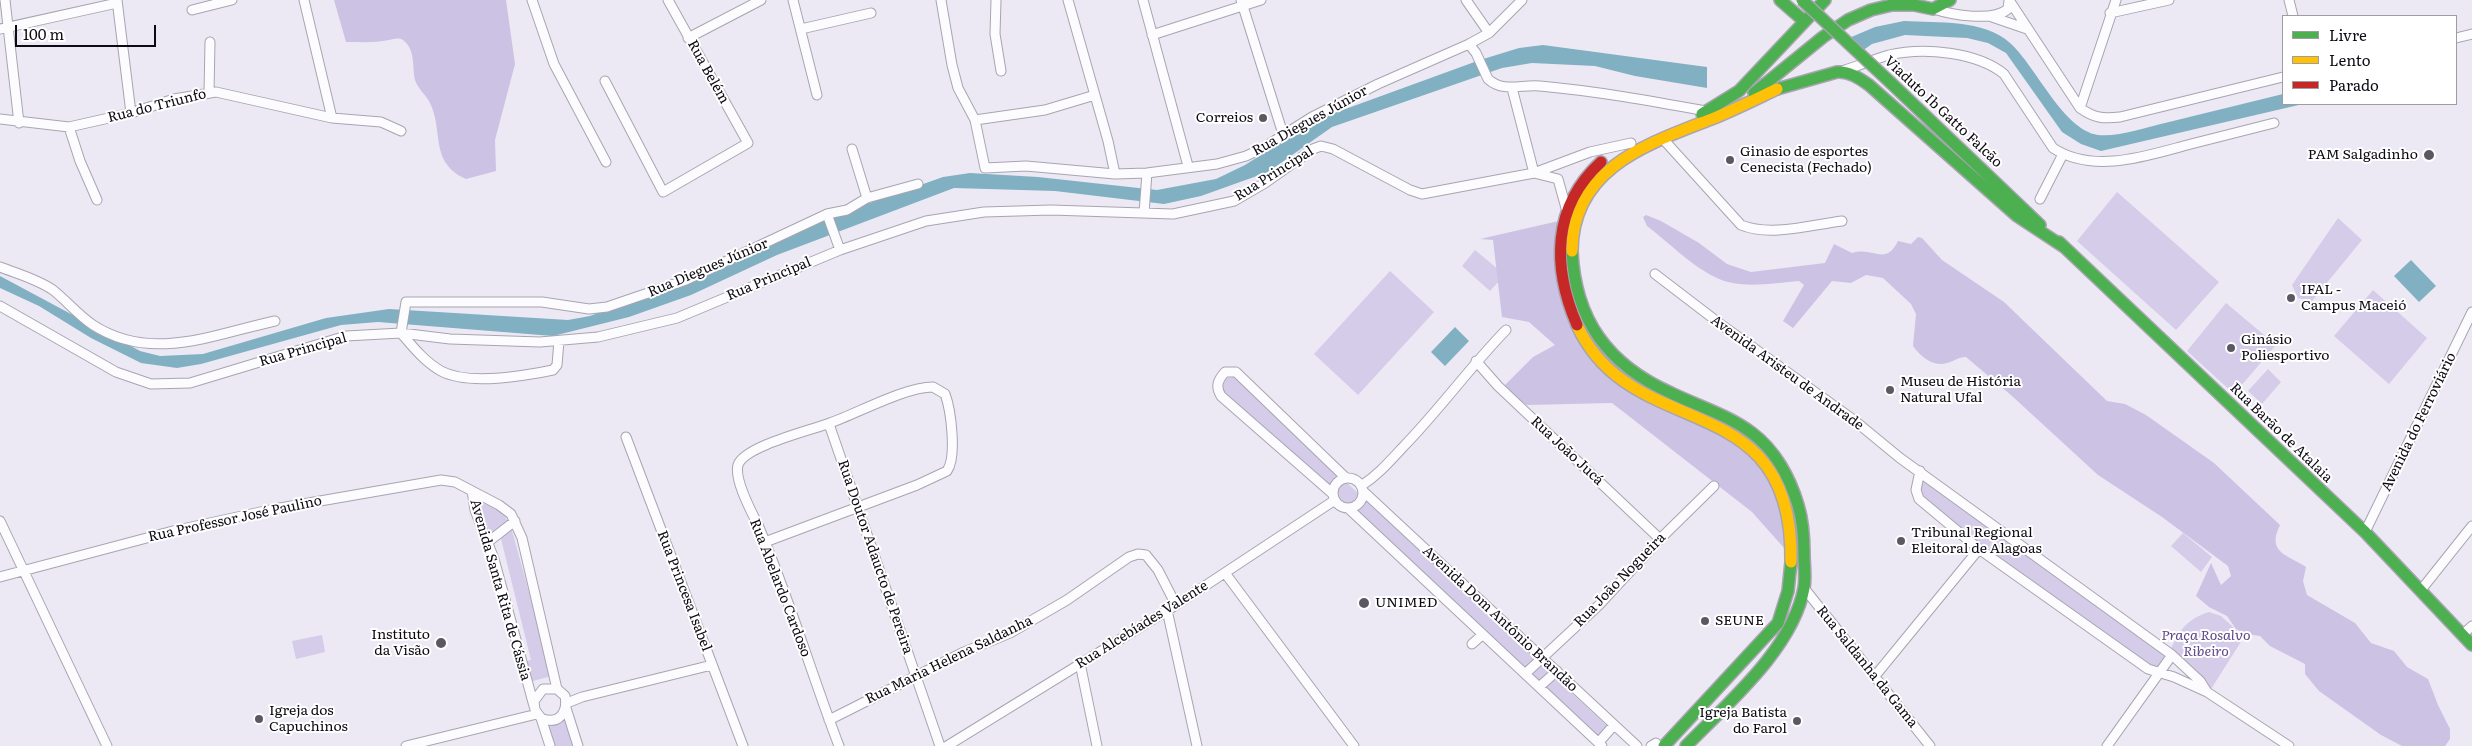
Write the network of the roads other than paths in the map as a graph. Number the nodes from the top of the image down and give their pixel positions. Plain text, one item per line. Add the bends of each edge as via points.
1 (5, 0) edge
2 (232, 0) edge
3 (304, 0) edge
4 (532, 0) edge
5 (668, 0) edge
6 (761, 0) edge
7 (793, 0) edge
8 (941, 0) edge
9 (996, 0) edge
10 (1068, 0) edge
11 (1143, 0) edge
12 (1261, 0) edge
13 (1466, 0) edge
14 (1522, 0) edge
15 (1780, 0) edge
16 (1802, 0) edge
17 (1823, 0) edge
18 (1950, 0) edge
19 (2009, 0) edge
20 (2116, 0) edge
21 (2170, 0) edge
22 (2289, 0) edge
23 (117, 2) edge
24 (1242, 3) edge
25 (1933, 9) junction
26 (192, 10) dead end
27 (871, 13) dead end
28 (2110, 13) junction
29 (2293, 15) edge
30 (1989, 16) junction
31 (1804, 21) junction
32 (4, 28) edge
33 (801, 29) junction
34 (2027, 29) junction
35 (1489, 32) junction
36 (2472, 34) edge
37 (1152, 35) junction
38 (688, 38) junction
39 (2457, 38) edge
40 (210, 42) dead end
41 (1469, 44) junction
42 (1001, 71) dead end
43 (1840, 72) junction
44 (2282, 77) edge
45 (606, 81) dead end
46 (1512, 88) junction
47 (209, 92) junction
48 (817, 95) dead end
49 (1095, 95) junction
50 (2080, 108) junction
51 (1738, 109) junction
52 (1710, 111) junction
53 (131, 113) junction
54 (332, 118) junction
55 (0, 119) edge
56 (975, 120) junction
57 (19, 123) junction
58 (2274, 123) dead end
59 (69, 127) junction
60 (401, 131) dead end
61 (1283, 134) junction
62 (1663, 140) junction
63 (1631, 143) junction
64 (852, 150) dead end
65 (2063, 154) junction
66 (606, 162) dead end
67 (1188, 166) junction
68 (1147, 173) junction
69 (1534, 173) junction
70 (1115, 174) junction
71 (918, 184) dead end
72 (867, 198) junction
73 (2040, 198) dead end
74 (97, 200) dead end
75 (1144, 210) junction
76 (1567, 211) junction
77 (828, 216) junction
78 (1842, 220) dead end
79 (2064, 247) junction
80 (840, 250) junction
81 (0, 268) edge
82 (1655, 274) dead end
83 (0, 306) edge
84 (2472, 312) edge
85 (275, 321) dead end
86 (1506, 330) dead end
87 (402, 331) junction
88 (559, 341) junction
89 (1476, 361) junction
90 (829, 424) junction
91 (626, 437) dead end
92 (1920, 471) junction
93 (1346, 478) junction
94 (1714, 486) dead end
95 (1362, 488) junction
96 (472, 491) junction
97 (1334, 497) junction
98 (857, 508) junction
99 (1348, 508) junction
100 (0, 521) edge
101 (515, 521) junction
102 (2472, 526) edge
103 (2365, 532) junction
104 (1660, 539) junction
105 (488, 542) junction
106 (765, 542) junction
107 (1979, 549) junction
108 (24, 570) junction
109 (1226, 573) junction
110 (0, 577) edge
111 (1804, 588) junction
112 (2422, 590) junction
113 (1176, 605) junction
114 (1167, 610) junction
115 (2472, 626) edge
116 (1482, 635) junction
117 (2462, 635) junction
118 (1472, 644) dead end
119 (2472, 645) edge
120 (2172, 655) junction
121 (1542, 658) junction
122 (1080, 663) junction
123 (712, 665) junction
124 (1557, 671) junction
125 (1526, 673) junction
126 (2159, 674) junction
127 (916, 675) junction
128 (1875, 676) junction
129 (1539, 687) junction
130 (557, 689) junction
131 (2207, 692) junction
132 (566, 703) junction
133 (1726, 704) junction
134 (537, 713) junction
135 (829, 720) junction
136 (1614, 725) junction
137 (1601, 744) edge
138 (1657, 745) edge
139 (106, 746) edge
140 (406, 746) edge
141 (550, 746) edge
142 (578, 746) edge
143 (743, 746) edge
144 (839, 746) edge
145 (940, 746) edge
146 (947, 746) edge
147 (1097, 746) edge
148 (1197, 746) edge
149 (1354, 746) edge
150 (1637, 746) edge
151 (1675, 746) edge
152 (1686, 746) edge
153 (1930, 746) edge
154 (2106, 746) edge
155 (2289, 746) edge

1 - 32 street
2 - 26 street
3 - 54 street
4 - 66 street via 554,64
5 - 38 street, Rua Belém
6 - 38 street
7 - 33 street
8 - 56 street via 958,88
9 - 42 street via 995,34
10 - 49 street
11 - 37 street
12 - 24 street
13 - 35 street
14 - 35 street, Rua Diegues Júnior
15 - 31 main road
16 - 79 main road, Viaduto Ib Gatto Falcão, bridge
17 - 31 main road
18 - 25 main road
19 - 30 street via 2008,9 2002,14
19 - 34 street
20 - 28 street
21 - 28 street
22 - 29 street
23 - 32 street
23 - 53 street
24 - 37 street
24 - 61 street
25 - 30 street via 1948,14
25 - 51 main road via 1892,5 1848,20 1823,36
27 - 33 street
28 - 50 street
30 - 34 street
31 - 52 main road via 1760,72
32 - 57 street
33 - 48 street
34 - 50 street
35 - 41 street, Rua Diegues Júnior
36 - 39 street
37 - 67 street
38 - 45 street, Rua Belém via 748,144 663,192
40 - 47 street
41 - 46 street via 1488,79
41 - 61 street, Rua Diegues Júnior via 1378,84
43 - 51 main road via 1790,84
43 - 65 street via 1891,55 1908,53 1964,55 1979,59 2004,74 2053,148
43 - 79 main road via 1869,84 2017,216
44 - 50 street via 2120,117 2093,117
46 - 52 street via 1536,85
46 - 69 street
47 - 53 street, Rua do Triunfo
47 - 54 street, Rua do Triunfo
49 - 56 street via 1045,110
49 - 70 street
51 - 62 main road
52 - 63 main road
53 - 59 street, Rua do Triunfo
54 - 60 street, Rua do Triunfo via 381,122
55 - 57 street, Rua do Triunfo
56 - 70 street, Rua Diegues Júnior via 985,168 1026,166
57 - 59 street, Rua do Triunfo
58 - 65 street via 2127,160 2108,161
59 - 74 street
61 - 67 street, Rua Diegues Júnior via 1246,156 1217,164
62 - 78 street via 1741,225 1754,230 1771,230
62 - 111 main road via 1623,159 1603,174 1578,213 1572,239 1571,266 1583,313 1596,337 1628,369 1754,434 1779,460 1802,514
63 - 69 street, Rua Principal via 1590,152
63 - 76 main road via 1596,167 1581,184
64 - 72 street
65 - 73 street
67 - 68 street, Rua Diegues Júnior
68 - 70 street, Rua Diegues Júnior
68 - 75 street
69 - 75 street, Rua Principal via 1422,194 1321,146 1234,201 1188,212
69 - 76 street, Rua Principal via 1558,179
71 - 72 street, Rua Diegues Júnior
72 - 77 street, Rua Diegues Júnior via 847,210
75 - 80 street, Rua Principal via 1051,210 952,216 926,221
76 - 138 main road via 1560,246 1560,270 1570,310 1588,344 1613,372 1632,386 1750,447 1761,457 1779,486 1790,526 1785,580 1776,610
77 - 80 street
77 - 87 street, Rua Diegues Júnior via 686,280 608,307 589,309 542,302 406,305
79 - 103 main road, Rua Barão de Atalaia
80 - 88 street, Rua Principal via 677,318 598,337
81 - 85 street via 38,280 102,330 150,345 180,344
82 - 92 street, Avenida Aristeu de Andrade
83 - 87 street, Rua Principal via 116,372 151,384 190,383 346,336
84 - 103 street, Avenida do Ferroviário
86 - 89 street
87 - 88 street, Rua Principal via 495,342
87 - 88 street via 418,353 443,372 489,378 520,377 553,370 557,365
89 - 95 street via 1424,425
89 - 104 street, Rua João Jucá via 1498,386
90 - 98 street, Rua Doutor Adaucto de Pereira
90 - 98 street via 911,391 933,387 945,394 950,414 950,468 941,475
90 - 106 street, Rua Abelardo Cardoso via 768,444 741,459 738,474 744,495
91 - 123 street, Rua Princesa Isabel
92 - 107 street via 1916,490 1919,499
92 - 120 street, Avenida Aristeu de Andrade
93 - 95 street via 1352,478
93 - 97 street via 1336,484
93 - 97 street via 1236,372 1225,372 1219,378 1217,387 1221,396
94 - 104 street, Rua João Nogueira
95 - 99 street via 1362,500
95 - 121 street, Avenida Dom Antônio Brandão
96 - 101 street, Avenida Santa Rita de Cássia via 499,504
96 - 105 street, Avenida Santa Rita de Cássia via 475,510
96 - 108 street, Rua Professor José Paulino via 448,480 395,487 274,509 76,552
97 - 99 street via 1341,506
97 - 109 street, Rua Alcebíades Valente
98 - 106 street
98 - 127 street, Rua Doutor Adaucto de Pereira
99 - 116 street, Avenida Dom Antônio Brandão
100 - 108 street
101 - 105 street
101 - 130 street, Avenida Santa Rita de Cássia via 522,538
102 - 112 street
103 - 112 main road, Rua Barão de Atalaia
104 - 121 street, Rua João Nogueira via 1599,605
105 - 134 street, Avenida Santa Rita de Cássia
106 - 135 street, Rua Abelardo Cardoso
107 - 126 street
107 - 128 street
108 - 110 street, Rua Professor José Paulino
108 - 139 street
109 - 113 street, Rua Alcebíades Valente
109 - 149 street
111 - 128 street, Rua Saldanha da Gama
111 - 133 main road via 1796,614 1783,638
112 - 117 main road, Rua Barão de Atalaia
113 - 114 street, Rua Alcebíades Valente
113 - 127 street, Rua Maria Helena Saldanha via 1158,570 1146,555 1138,554 1010,633
114 - 122 street, Rua Alcebíades Valente
114 - 148 street
115 - 117 street
116 - 118 street
116 - 125 street, Avenida Dom Antônio Brandão
117 - 119 main road, Rua Barão de Atalaia
120 - 126 street
120 - 131 street, Avenida Aristeu de Andrade
121 - 124 street, Avenida Dom Antônio Brandão
121 - 125 street, Rua João Nogueira
122 - 146 street, Rua Alcebíades Valente
122 - 147 street
123 - 132 street
123 - 143 street, Rua Princesa Isabel
124 - 129 street
124 - 136 street, Avenida Dom Antônio Brandão
125 - 129 street, Avenida Dom Antônio Brandão
126 - 131 street
126 - 154 street
127 - 135 street, Rua Maria Helena Saldanha
127 - 145 street, Rua Doutor Adaucto de Pereira
128 - 153 street, Rua Saldanha da Gama
129 - 137 street, Avenida Dom Antônio Brandão
130 - 132 street
130 - 134 street via 547,688 539,692
131 - 155 street
132 - 134 street via 557,720
132 - 142 street
133 - 151 main road via 1709,712
133 - 152 main road
134 - 140 street
134 - 141 street, Avenida Santa Rita de Cássia
135 - 144 street, Rua Abelardo Cardoso
136 - 137 street
136 - 150 street, Avenida Dom Antônio Brandão

